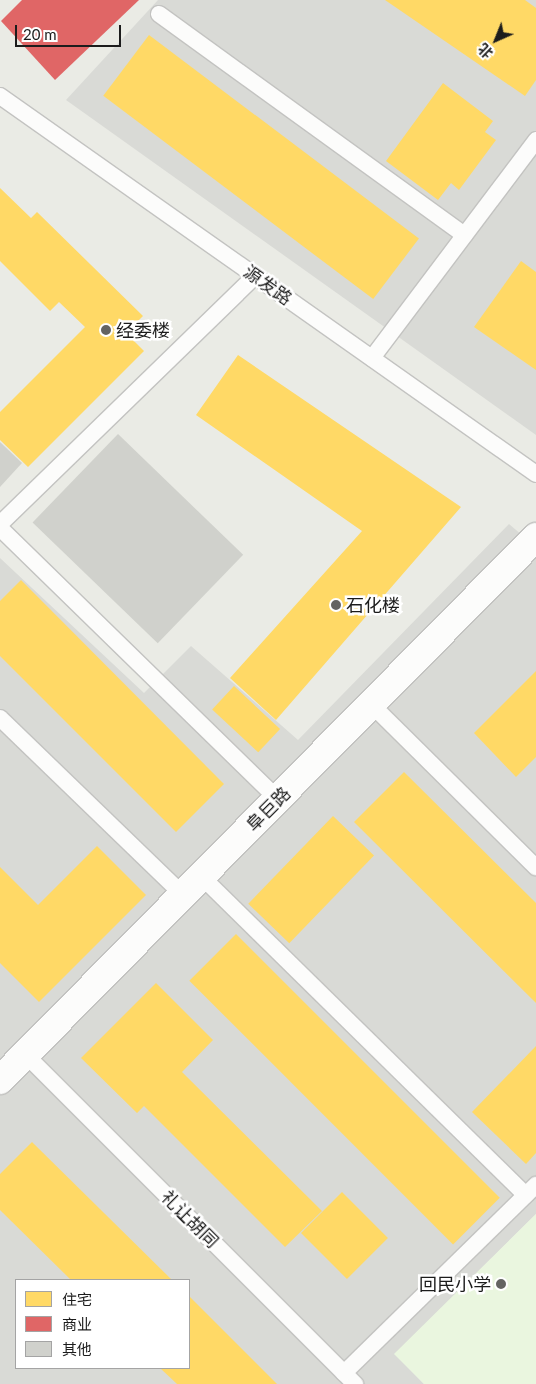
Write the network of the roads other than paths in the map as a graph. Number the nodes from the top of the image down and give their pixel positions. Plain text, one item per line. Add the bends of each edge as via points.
1 (159, 14) dead end
2 (0, 96) edge
3 (536, 140) edge
4 (464, 236) junction
5 (255, 276) junction
6 (372, 358) junction
7 (536, 474) edge
8 (0, 524) edge
9 (0, 528) edge
10 (536, 537) edge
11 (371, 704) junction
12 (0, 718) edge
13 (278, 799) junction
14 (536, 867) edge
15 (192, 886) junction
16 (26, 1054) junction
17 (0, 1080) edge
18 (531, 1190) edge
19 (349, 1378) edge

1 - 4 lane
2 - 5 lane, 源发路
3 - 4 lane
4 - 6 lane
5 - 6 lane, 源发路
5 - 8 lane
6 - 7 lane, 源发路
9 - 13 lane
10 - 11 street, 阜巨路
11 - 13 street, 阜巨路
11 - 14 lane
12 - 15 lane
13 - 15 street, 阜巨路
15 - 16 street, 阜巨路
15 - 18 lane
16 - 17 street, 阜巨路
16 - 19 lane, 礼让胡同
18 - 19 lane

